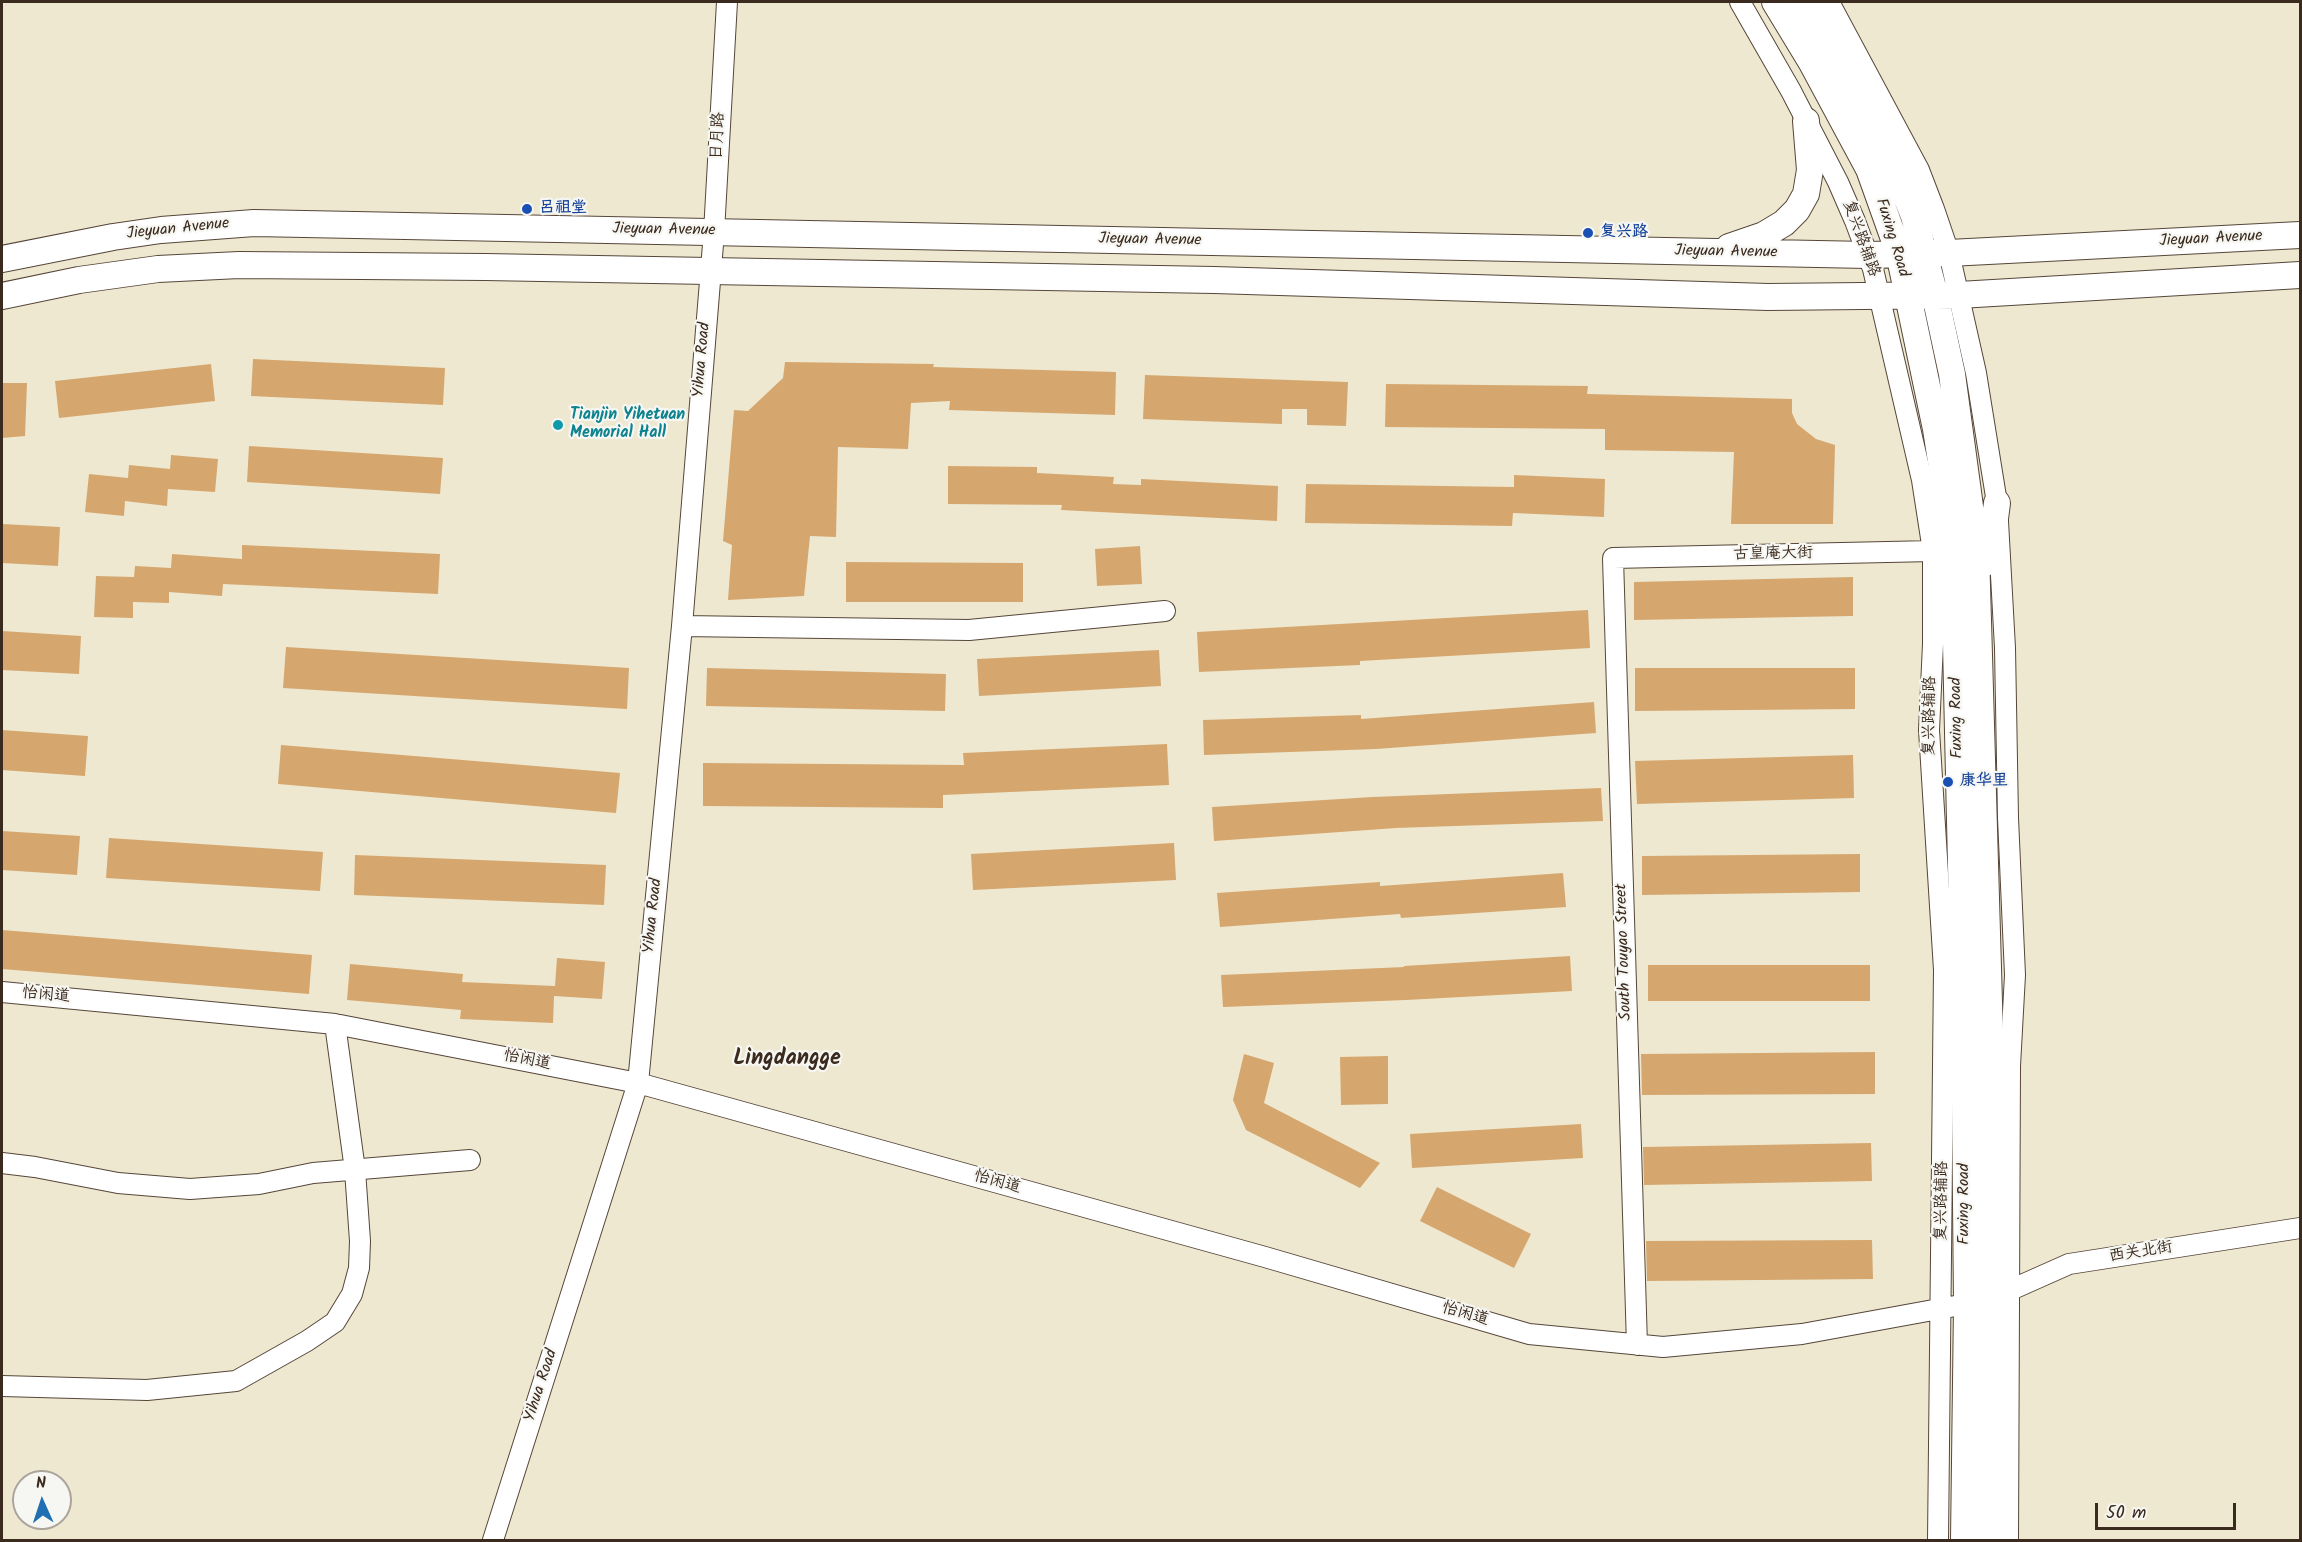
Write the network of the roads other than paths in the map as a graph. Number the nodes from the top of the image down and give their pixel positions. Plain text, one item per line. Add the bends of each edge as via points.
1 (727, 2) edge
2 (1740, 2) edge
3 (1775, 2) edge
4 (1804, 2) edge
5 (1829, 2) edge
6 (1806, 120) junction
7 (714, 232) junction
8 (2301, 235) edge
9 (1699, 253) junction
10 (1924, 254) junction
11 (1868, 255) junction
12 (2, 259) edge
13 (710, 271) junction
14 (2301, 275) edge
15 (1947, 295) junction
16 (2, 296) edge
17 (1908, 296) junction
18 (1880, 297) junction
19 (1997, 503) junction
20 (1933, 551) junction
21 (1613, 558) joint
22 (1977, 574) junction
23 (1165, 611) dead end
24 (682, 626) junction
25 (2, 992) edge
26 (335, 1024) junction
27 (638, 1083) junction
28 (470, 1160) dead end
29 (2, 1163) edge
30 (356, 1170) junction
31 (2301, 1228) edge
32 (1988, 1298) junction
33 (1942, 1308) junction
34 (1637, 1345) junction
35 (2, 1386) edge
36 (493, 1540) edge
37 (1938, 1540) edge
38 (1964, 1540) edge
39 (1986, 1540) edge
40 (2008, 1540) edge

1 - 7 street, 日月路
2 - 6 street, 复兴路辅路
3 - 10 main road, Fuxing Road via 1869,170
4 - 10 main road, Fuxing Road via 1836,55 1900,183
5 - 10 street via 1919,170
6 - 9 main road via 1810,170 1806,194 1797,210 1764,235
6 - 11 street, 复兴路辅路
7 - 9 main road, Jieyuan Avenue
7 - 12 main road, Jieyuan Avenue via 254,223 113,237
7 - 13 street, 日月路
8 - 10 main road, Jieyuan Avenue
9 - 11 main road, Jieyuan Avenue
10 - 11 main road, Jieyuan Avenue
10 - 15 main road, Fuxing Road
10 - 17 main road, Fuxing Road
11 - 18 street, 复兴路辅路
13 - 16 main road via 239,265 79,280
13 - 18 main road
13 - 24 street, Yihua Road
14 - 15 main road
15 - 17 main road
15 - 19 street via 1976,373
15 - 22 main road, Fuxing Road via 1955,398
17 - 18 main road
17 - 32 main road, Fuxing Road via 1936,429 1953,554 1964,987
18 - 20 street, 复兴路辅路 via 1922,480
19 - 22 main road via 1993,534
19 - 32 street via 2006,648 2015,975 2010,1066 2011,1188
20 - 21 street, 古皇庵大街
20 - 33 street, 复兴路辅路 via 1929,730 1944,981
21 - 34 street, South Touyao Street
22 - 32 main road, Fuxing Road via 1990,1037
23 - 24 street via 969,630
24 - 27 street, Yihua Road
25 - 26 street, 怡闲道
26 - 27 street, 怡闲道
26 - 30 street
27 - 34 street, 怡闲道 via 1529,1334
27 - 36 street, Yihua Road
28 - 30 street
29 - 30 street via 118,1183 190,1189
30 - 35 street via 359,1268 352,1294 334,1322 307,1341 236,1381 147,1390
31 - 32 street, 西关北街 via 2069,1264
32 - 33 street, 怡闲道
32 - 38 main road, Fuxing Road
32 - 39 main road, Fuxing Road
32 - 40 street
33 - 34 street, 怡闲道 via 1802,1334 1663,1347
33 - 37 street, 复兴路辅路

